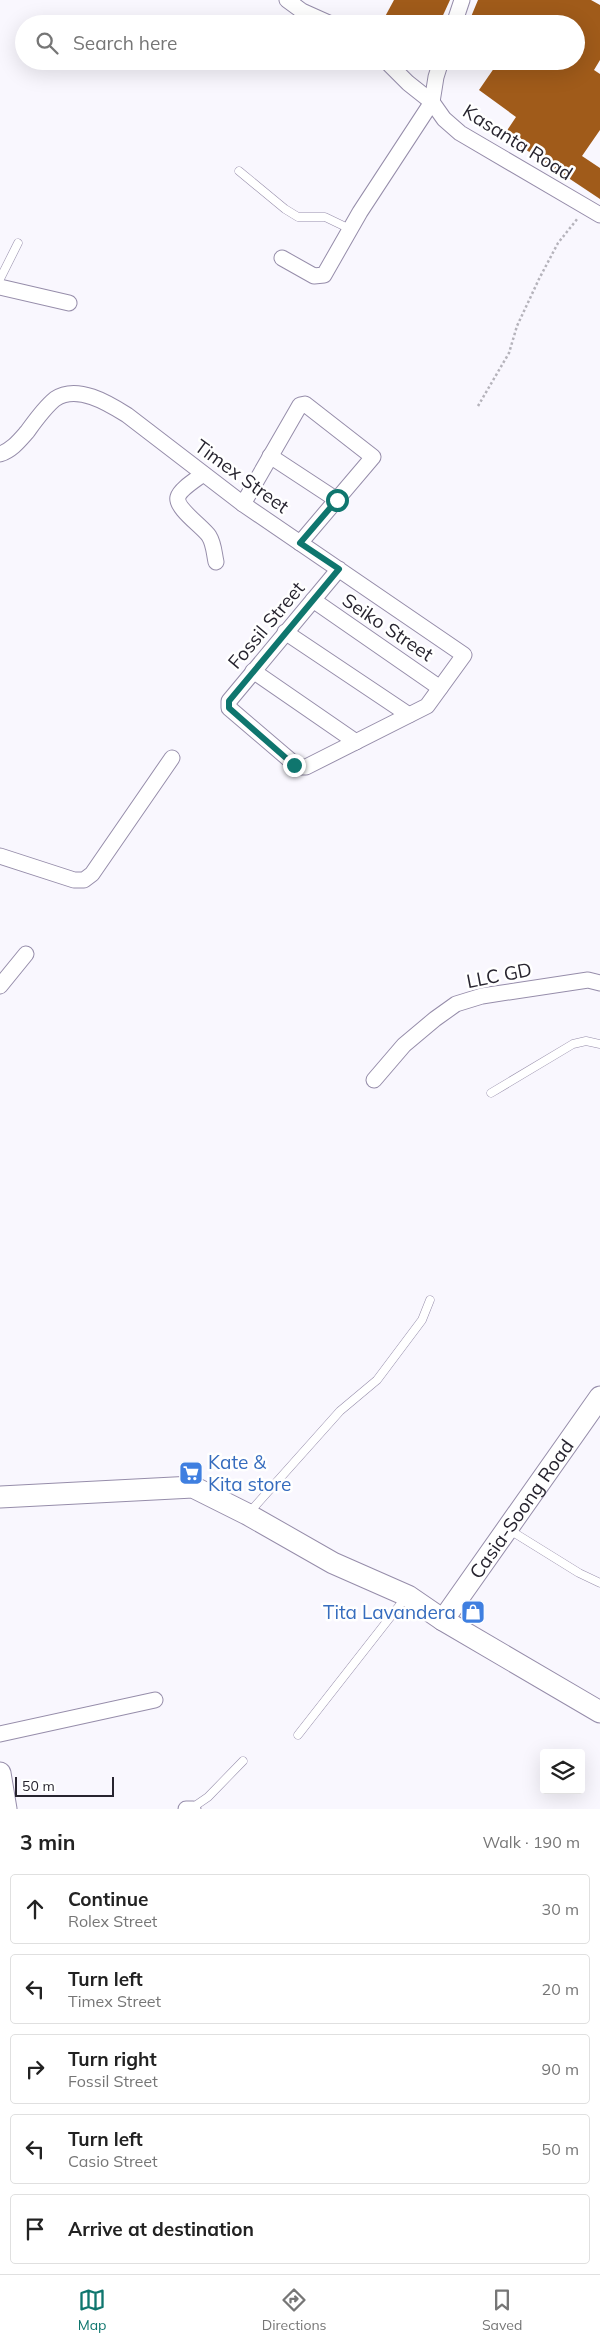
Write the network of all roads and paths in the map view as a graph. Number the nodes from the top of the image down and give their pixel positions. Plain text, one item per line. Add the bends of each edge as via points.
1 (287, 0) edge
2 (462, 0) edge
3 (311, 15) edge
4 (457, 15) edge
5 (395, 70) edge
6 (438, 70) edge
7 (432, 102) junction
8 (239, 171) dead end
9 (594, 211) edge
10 (350, 229) junction
11 (18, 242) dead end
12 (282, 258) dead end
13 (0, 279) edge
14 (0, 287) edge
15 (68, 303) dead end
16 (478, 406) dead end
17 (0, 454) edge
18 (270, 456) junction
19 (204, 474) junction
20 (337, 500) junction
21 (243, 504) junction
22 (300, 543) junction
23 (216, 562) dead end
24 (339, 569) junction
25 (313, 600) junction
26 (285, 632) junction
27 (253, 670) junction
28 (440, 688) junction
29 (409, 715) junction
30 (356, 742) junction
31 (172, 758) dead end
32 (0, 856) edge
33 (26, 954) dead end
34 (600, 983) edge
35 (0, 986) edge
36 (600, 1044) edge
37 (374, 1080) dead end
38 (491, 1093) dead end
39 (430, 1300) dead end
40 (600, 1397) edge
41 (0, 1497) edge
42 (247, 1514) junction
43 (508, 1529) junction
44 (600, 1583) edge
45 (408, 1596) junction
46 (443, 1620) junction
47 (155, 1700) dead end
48 (600, 1712) edge
49 (0, 1734) edge
50 (298, 1736) dead end
51 (243, 1761) dead end
52 (0, 1773) edge
53 (6, 1809) edge
54 (190, 1809) edge

1 - 3 street
2 - 4 street
5 - 7 street, Kasanta Road
6 - 7 street
7 - 9 street, Kasanta Road via 460,133
7 - 10 street
8 - 10 lane via 298,217 325,217
9 - 16 path via 558,243 517,326 509,353
10 - 12 street via 324,275 314,276
11 - 13 lane
14 - 15 street
17 - 19 street, Timex Street via 8,452 55,400 65,394 87,395 127,415
18 - 20 street
18 - 20 street via 300,405 305,404 373,457
18 - 21 street
19 - 21 street, Timex Street
19 - 23 street via 179,495 178,501 208,534
20 - 22 street
21 - 22 street, Timex Street
22 - 24 street, Timex Street
24 - 25 street, Fossil Street
24 - 28 street, Timex Street via 464,655
25 - 26 street, Fossil Street
25 - 28 street, Seiko Street
26 - 27 street, Fossil Street
26 - 29 street
27 - 30 street
27 - 30 street, Fossil Street via 229,701 229,708 298,767 306,767
28 - 29 street via 427,706
29 - 30 street
31 - 32 street via 92,874 84,880 74,880
33 - 35 street
34 - 37 street, LLC GD via 588,980 482,996 456,1004 404,1045
36 - 38 lane via 586,1041 573,1044
39 - 42 lane via 422,1320 378,1380 340,1411
40 - 43 street, Casia-Soong Road
41 - 42 street via 193,1487
42 - 45 street via 333,1563
43 - 44 lane
43 - 46 street, Casia-Soong Road
45 - 46 street
45 - 50 lane
46 - 48 street
47 - 49 street
51 - 54 lane via 208,1797
52 - 53 street

